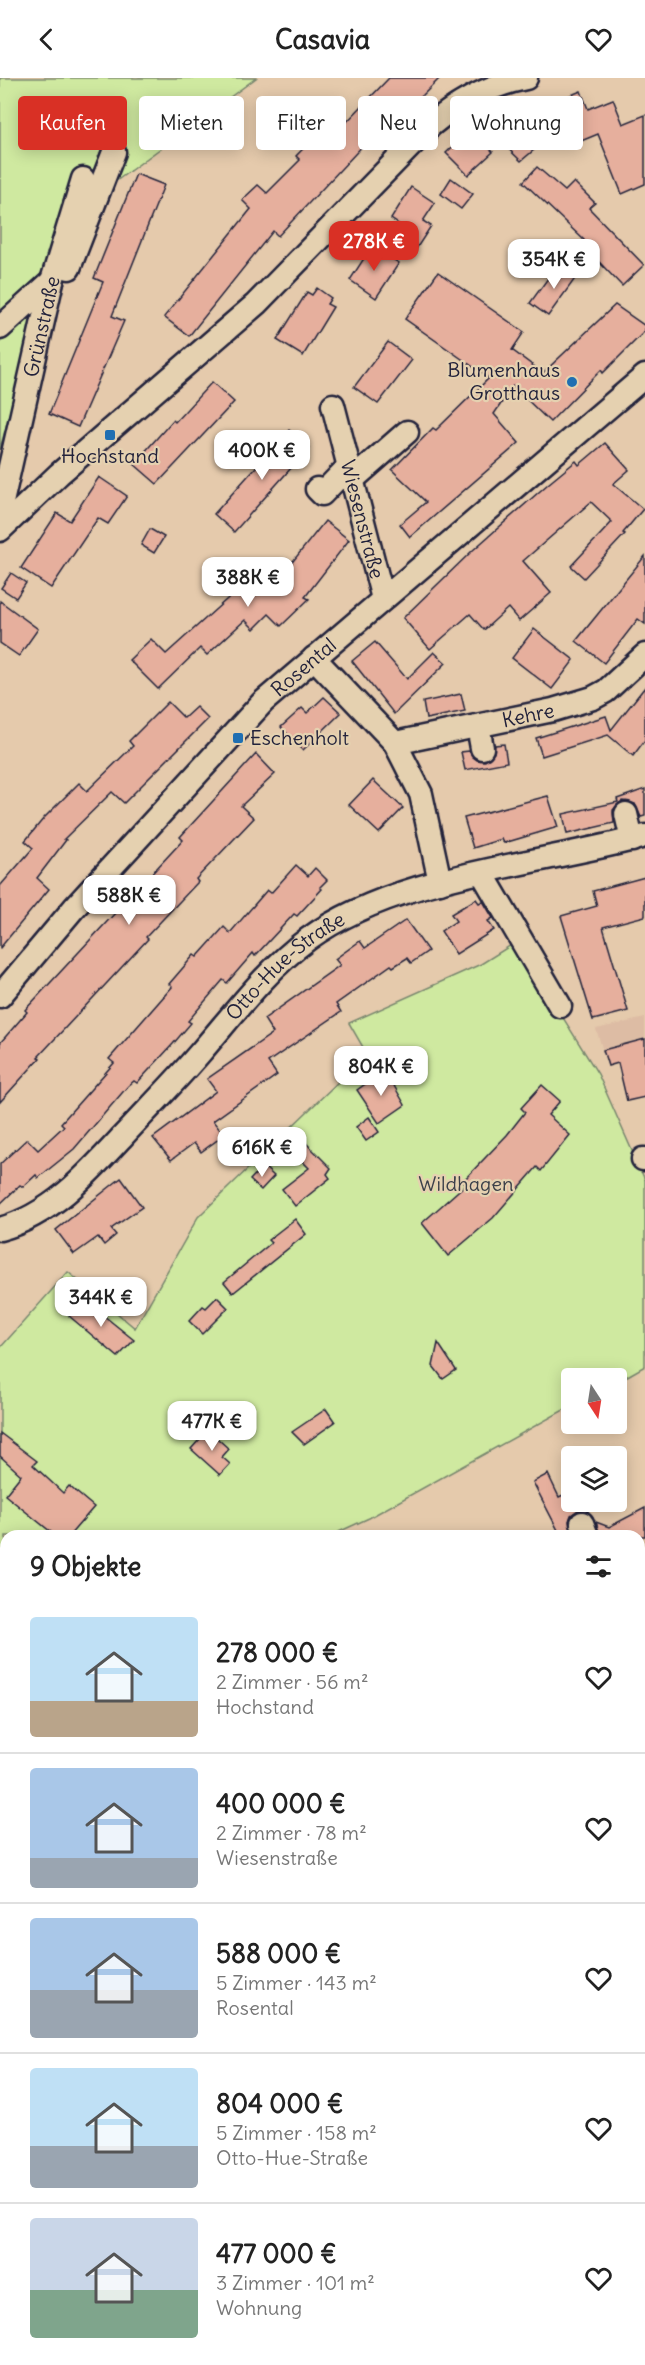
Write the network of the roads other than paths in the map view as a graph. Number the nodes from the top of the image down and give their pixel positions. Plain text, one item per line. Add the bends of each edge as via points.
1 (526, 78) edge
2 (114, 152) dead end
3 (83, 179) dead end
4 (52, 281) junction
5 (46, 308) junction
6 (0, 328) edge
7 (645, 376) edge
8 (333, 405) dead end
9 (407, 432) dead end
10 (350, 474) junction
11 (317, 489) dead end
12 (0, 511) edge
13 (0, 530) edge
14 (383, 599) junction
15 (645, 655) edge
16 (314, 658) junction
17 (478, 726) junction
18 (395, 742) junction
19 (482, 748) dead end
20 (626, 814) dead end
21 (639, 838) edge
22 (482, 873) junction
23 (440, 882) junction
24 (0, 996) edge
25 (560, 1006) dead end
26 (0, 1229) edge

1 - 13 street via 464,100 431,125 235,324 59,474
2 - 5 street via 60,290
3 - 4 street, Grünstraße
4 - 5 street, Grünstraße
4 - 6 street
5 - 12 street, Grünstraße
7 - 14 street, Rosental
8 - 10 street, Wiesenstraße
9 - 10 street
10 - 11 street via 322,494
10 - 14 street, Wiesenstraße via 369,569
14 - 16 street, Rosental
15 - 17 street, Kehre via 600,696 569,716
16 - 18 street
16 - 24 street, Rosental via 263,702 74,908
17 - 18 street, Kehre
17 - 19 street
18 - 23 street via 420,794
20 - 21 street
21 - 22 street, Otto-Hue-Straße via 596,838
22 - 23 street, Otto-Hue-Straße
22 - 25 street
23 - 26 street, Otto-Hue-Straße via 370,904 306,940 249,994 93,1168 36,1214

